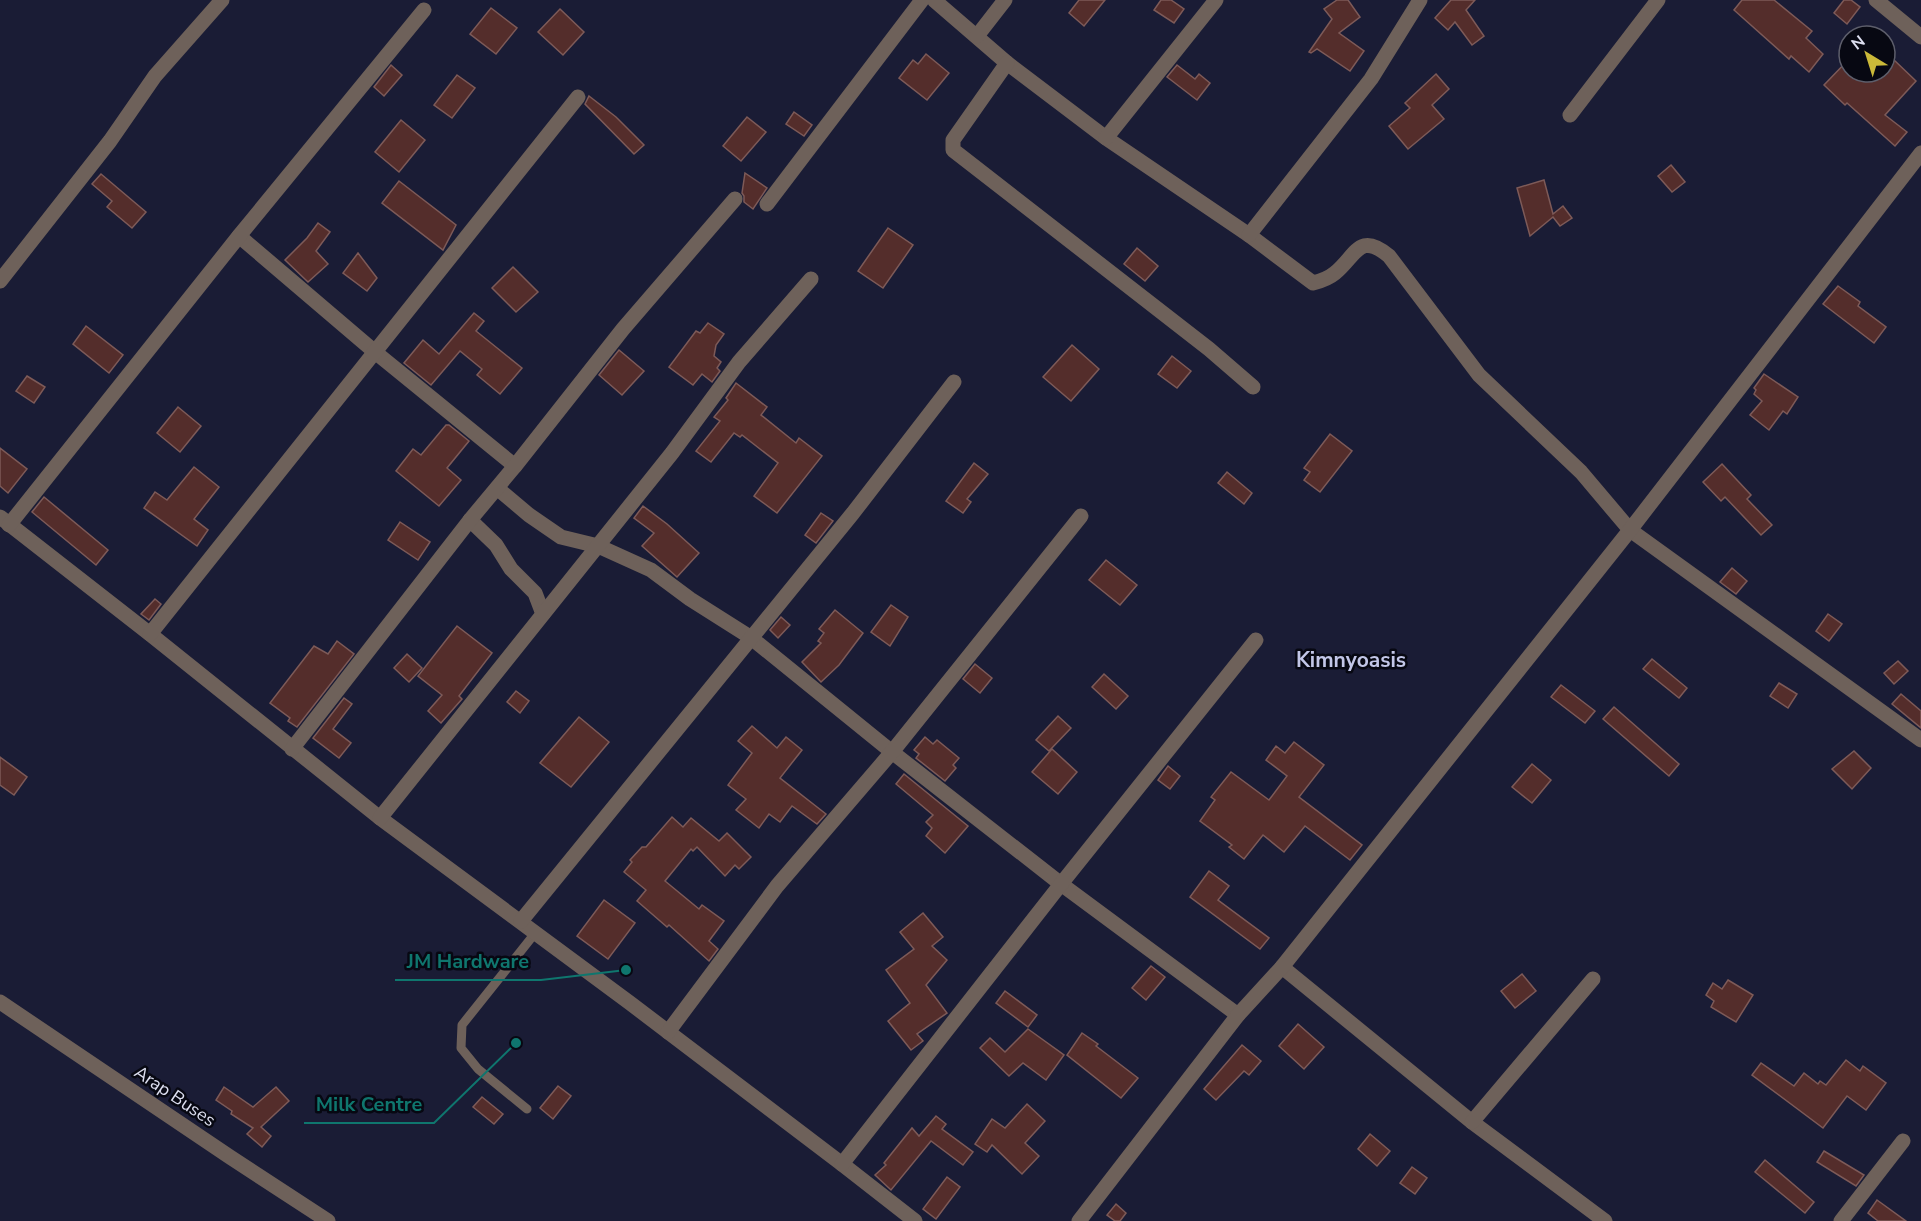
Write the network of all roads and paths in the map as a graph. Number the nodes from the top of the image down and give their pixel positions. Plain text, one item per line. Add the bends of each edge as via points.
1 (222, 0) edge
2 (922, 0) edge
3 (934, 0) edge
4 (1005, 0) edge
5 (1216, 0) edge
6 (1420, 0) edge
7 (1658, 0) edge
8 (1876, 0) edge
9 (424, 10) dead end
10 (977, 36) junction
11 (1921, 37) edge
12 (1007, 63) junction
13 (578, 97) dead end
14 (1570, 115) dead end
15 (1106, 138) junction
16 (1921, 153) edge
17 (735, 199) dead end
18 (767, 204) dead end
19 (1249, 235) junction
20 (239, 236) junction
21 (811, 279) dead end
22 (0, 281) edge
23 (375, 352) junction
24 (954, 382) dead end
25 (1253, 387) dead end
26 (515, 466) junction
27 (497, 488) junction
28 (1081, 516) dead end
29 (470, 520) junction
30 (5, 521) edge
31 (1630, 530) junction
32 (598, 546) junction
33 (543, 614) junction
34 (150, 634) junction
35 (750, 637) junction
36 (1256, 640) dead end
37 (1921, 740) edge
38 (292, 749) junction
39 (892, 752) junction
40 (380, 818) junction
41 (1061, 884) junction
42 (521, 921) junction
43 (536, 932) junction
44 (1282, 967) junction
45 (1593, 979) dead end
46 (0, 1002) edge
47 (1238, 1015) junction
48 (668, 1032) junction
49 (527, 1109) dead end
50 (1472, 1122) junction
51 (1903, 1141) dead end
52 (843, 1164) junction
53 (328, 1221) edge
54 (915, 1221) edge
55 (1079, 1221) edge
56 (1605, 1221) edge
57 (1840, 1221) edge

1 - 22 street via 155,76 110,141
2 - 18 street
3 - 10 street
4 - 10 street
5 - 15 street
6 - 19 street via 1371,79
7 - 14 street
8 - 11 street
9 - 20 street
10 - 12 street
12 - 15 street
12 - 25 street via 952,140 953,150
13 - 23 street
15 - 19 street
16 - 31 street
17 - 26 street via 623,329
19 - 31 street via 1313,283 1336,272 1361,246 1380,248 1479,375 1581,472
20 - 23 street
20 - 30 street
21 - 32 street via 739,362
23 - 26 street
23 - 34 street
24 - 35 street
26 - 27 street
27 - 29 street
27 - 32 street via 561,537
28 - 39 street
29 - 33 street via 535,593
29 - 38 street
30 - 34 street
31 - 37 street
31 - 44 street
32 - 33 street
32 - 35 street via 651,570
33 - 40 street
34 - 38 street
35 - 39 street
35 - 42 street
36 - 41 street
38 - 40 street
39 - 41 street
39 - 48 street via 777,886
40 - 42 street
41 - 47 street
41 - 52 street
42 - 43 street
43 - 48 street
43 - 49 lane via 462,1025 461,1048 478,1069
44 - 47 street
44 - 50 street
45 - 50 street
46 - 53 street, Arap Buses
47 - 55 street
48 - 52 street
50 - 56 street
51 - 57 street
52 - 54 street

